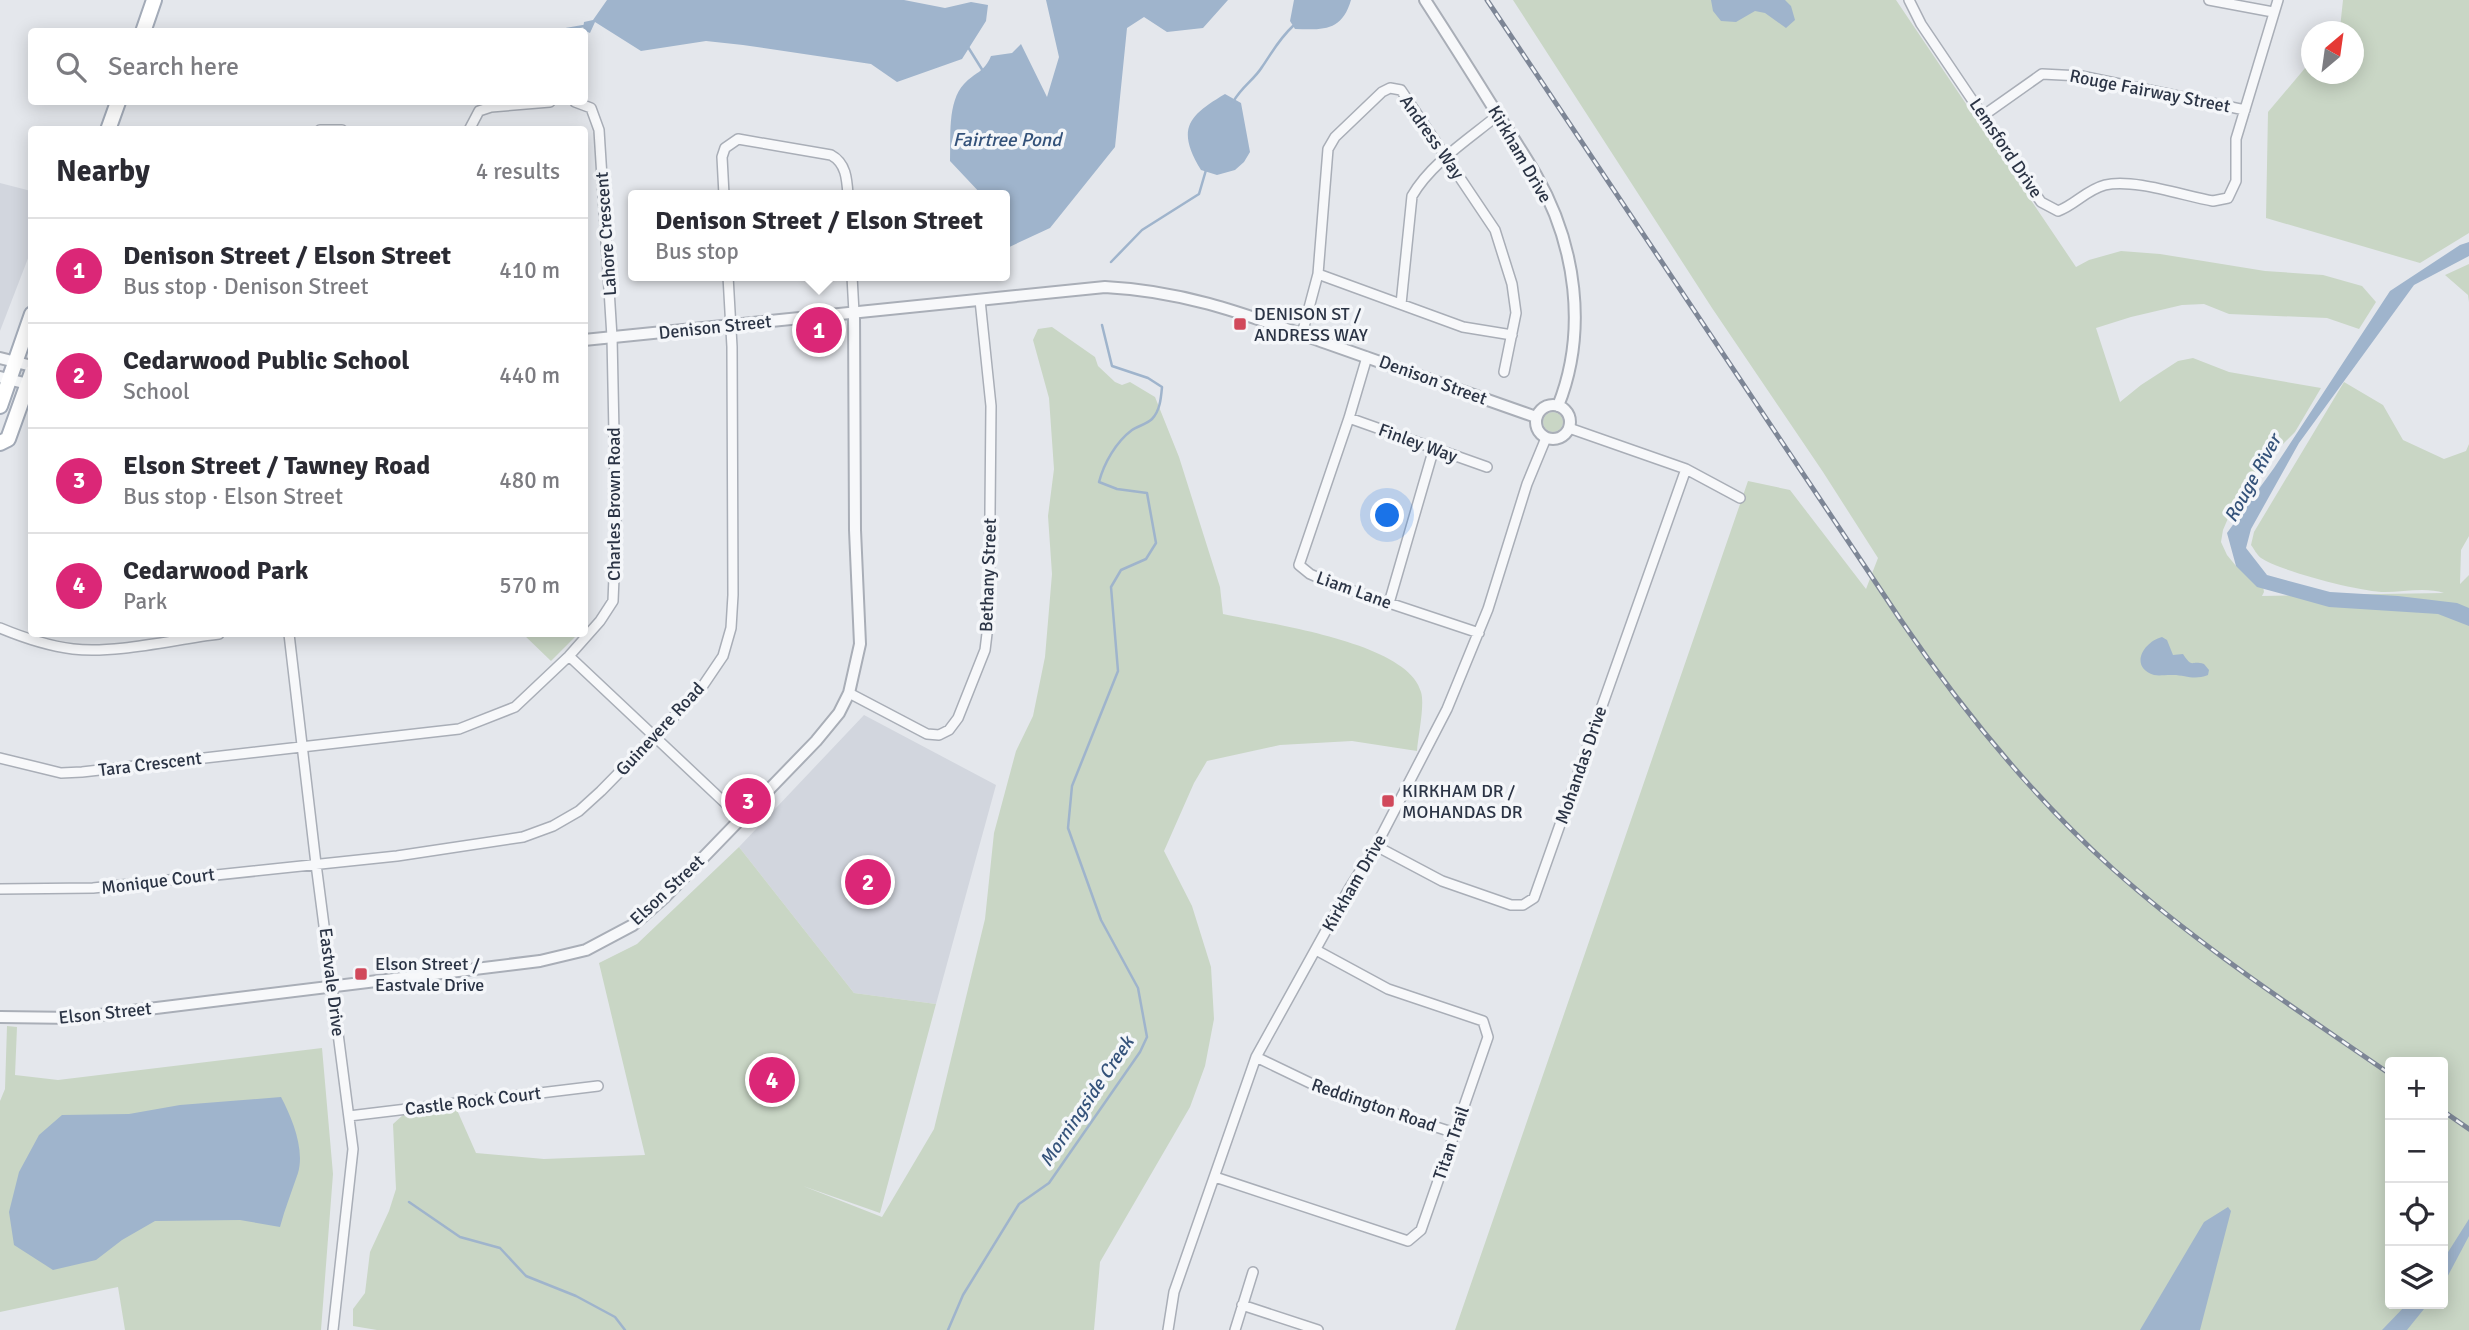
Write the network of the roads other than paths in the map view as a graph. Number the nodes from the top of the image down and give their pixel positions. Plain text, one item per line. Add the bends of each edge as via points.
1 (154, 0) edge
2 (1425, 0) edge
3 (1909, 0) edge
4 (2209, 0) edge
5 (2278, 0) edge
6 (2273, 12) junction
7 (144, 28) edge
8 (117, 105) edge
9 (515, 105) edge
10 (582, 105) edge
11 (2245, 110) junction
12 (1498, 115) junction
13 (1984, 115) junction
14 (109, 126) edge
15 (471, 126) edge
16 (1447, 157) junction
17 (723, 190) edge
18 (847, 190) edge
19 (1318, 274) junction
20 (728, 281) edge
21 (852, 281) edge
22 (979, 300) junction
23 (1401, 304) junction
24 (853, 313) junction
25 (28, 321) edge
26 (731, 325) junction
27 (1302, 334) junction
28 (1511, 335) junction
29 (612, 337) junction
30 (588, 340) edge
31 (1367, 357) junction
32 (7, 360) edge
33 (28, 365) edge
34 (1504, 372) dead end
35 (4, 378) edge
36 (28, 380) edge
37 (28, 385) edge
38 (0, 406) edge
39 (1558, 406) junction
40 (1536, 417) junction
41 (1349, 418) junction
42 (1569, 428) junction
43 (1546, 438) junction
44 (0, 443) edge
45 (1434, 448) junction
46 (1487, 467) dead end
47 (1686, 469) junction
48 (1740, 498) dead end
49 (1390, 603) junction
50 (0, 628) edge
51 (1479, 633) junction
52 (588, 635) edge
53 (199, 637) edge
54 (289, 637) edge
55 (586, 637) edge
56 (569, 656) junction
57 (849, 693) junction
58 (653, 736) junction
59 (301, 746) junction
60 (0, 758) edge
61 (741, 818) junction
62 (1376, 846) junction
63 (316, 864) junction
64 (0, 889) edge
65 (1316, 950) junction
66 (333, 987) junction
67 (0, 1017) edge
68 (1256, 1057) junction
69 (598, 1086) dead end
70 (349, 1116) junction
71 (1455, 1133) junction
72 (1215, 1177) junction
73 (1253, 1272) dead end
74 (1242, 1305) junction
75 (333, 1330) edge
76 (1168, 1330) edge
77 (1235, 1330) edge
78 (1318, 1330) edge

1 - 7 main road
2 - 12 street, Kirkham Drive
3 - 13 street, Lemsford Drive
4 - 6 street
5 - 6 street, Lemsford Drive
6 - 11 street, Lemsford Drive
8 - 14 main road
9 - 15 street via 479,111
10 - 29 street, Lahore Crescent via 590,108 599,130
11 - 13 street, Rouge Fairway Street via 2081,76 2042,74
11 - 13 street, Lemsford Drive via 2236,139 2236,181 2228,198 2213,201 2118,183 2094,189 2058,212 2041,202
12 - 16 street
12 - 39 street, Kirkham Drive via 1547,197 1570,264 1575,312 1572,360
16 - 19 street, Andress Way via 1401,90 1382,92 1328,149
16 - 23 street via 1412,197
16 - 28 street, Andress Way via 1496,230 1512,284 1516,313
17 - 18 street via 722,158 725,148 738,138 831,155 845,170
19 - 23 street
19 - 27 street, Andress Way
20 - 26 street, Guinevere Road
21 - 24 street
22 - 24 street, Denison Street
22 - 27 street, Denison Street via 1105,287 1134,289 1199,300
22 - 57 street, Bethany Street via 991,405 985,650 958,718 939,735 928,734
23 - 28 street via 1463,327
24 - 26 street, Denison Street
24 - 57 street, Elson Street via 860,644
25 - 32 main road
26 - 29 street, Denison Street
26 - 58 street, Guinevere Road via 732,628 723,656 700,690
27 - 31 street, Denison Street
28 - 34 street, Andress Way
29 - 30 street, Denison Street
29 - 52 street, Charles Brown Road via 613,601
31 - 40 street, Denison Street
31 - 41 street
32 - 33 street
32 - 35 main road
35 - 36 street
35 - 38 main road
37 - 44 main road via 8,439
39 - 40 street via 1547,406
39 - 42 street via 1570,417
40 - 43 street via 1537,430
41 - 45 street, Finley Way
41 - 49 street, Liam Lane via 1299,565 1335,585
42 - 43 street via 1557,439
42 - 47 street
43 - 51 street, Kirkham Drive
45 - 46 street, Finley Way
45 - 49 street
47 - 48 street
47 - 62 street, Mohandas Drive via 1534,898 1511,905 1442,881
49 - 51 street, Liam Lane
50 - 53 street via 75,650
51 - 62 street, Kirkham Drive via 1447,709
54 - 59 street, Eastvale Drive
55 - 56 street, Charles Brown Road
56 - 58 street
56 - 59 street, Charles Brown Road via 515,707 459,729
57 - 61 street, Elson Street via 821,734
58 - 61 street
58 - 63 street, Guinevere Road via 601,792 553,826 523,837
59 - 60 street, Tara Crescent via 61,773
59 - 63 street, Eastvale Drive
61 - 66 street, Elson Street via 652,909 586,950 540,961
62 - 65 street, Kirkham Drive
63 - 64 street, Monique Court via 93,888
63 - 66 street, Eastvale Drive
65 - 68 street, Kirkham Drive
65 - 71 street, Titan Trail via 1388,989 1483,1021 1488,1037
66 - 67 street, Elson Street via 75,1018
66 - 70 street, Eastvale Drive
68 - 71 street, Reddington Road via 1333,1094
68 - 72 street, Kirkham Drive
69 - 70 street, Castle Rock Court
70 - 75 street, Eastvale Drive via 353,1149
71 - 72 street, Titan Trail via 1421,1230 1408,1241
72 - 76 street, Kirkham Drive via 1174,1292
73 - 74 street
74 - 77 street
74 - 78 street

